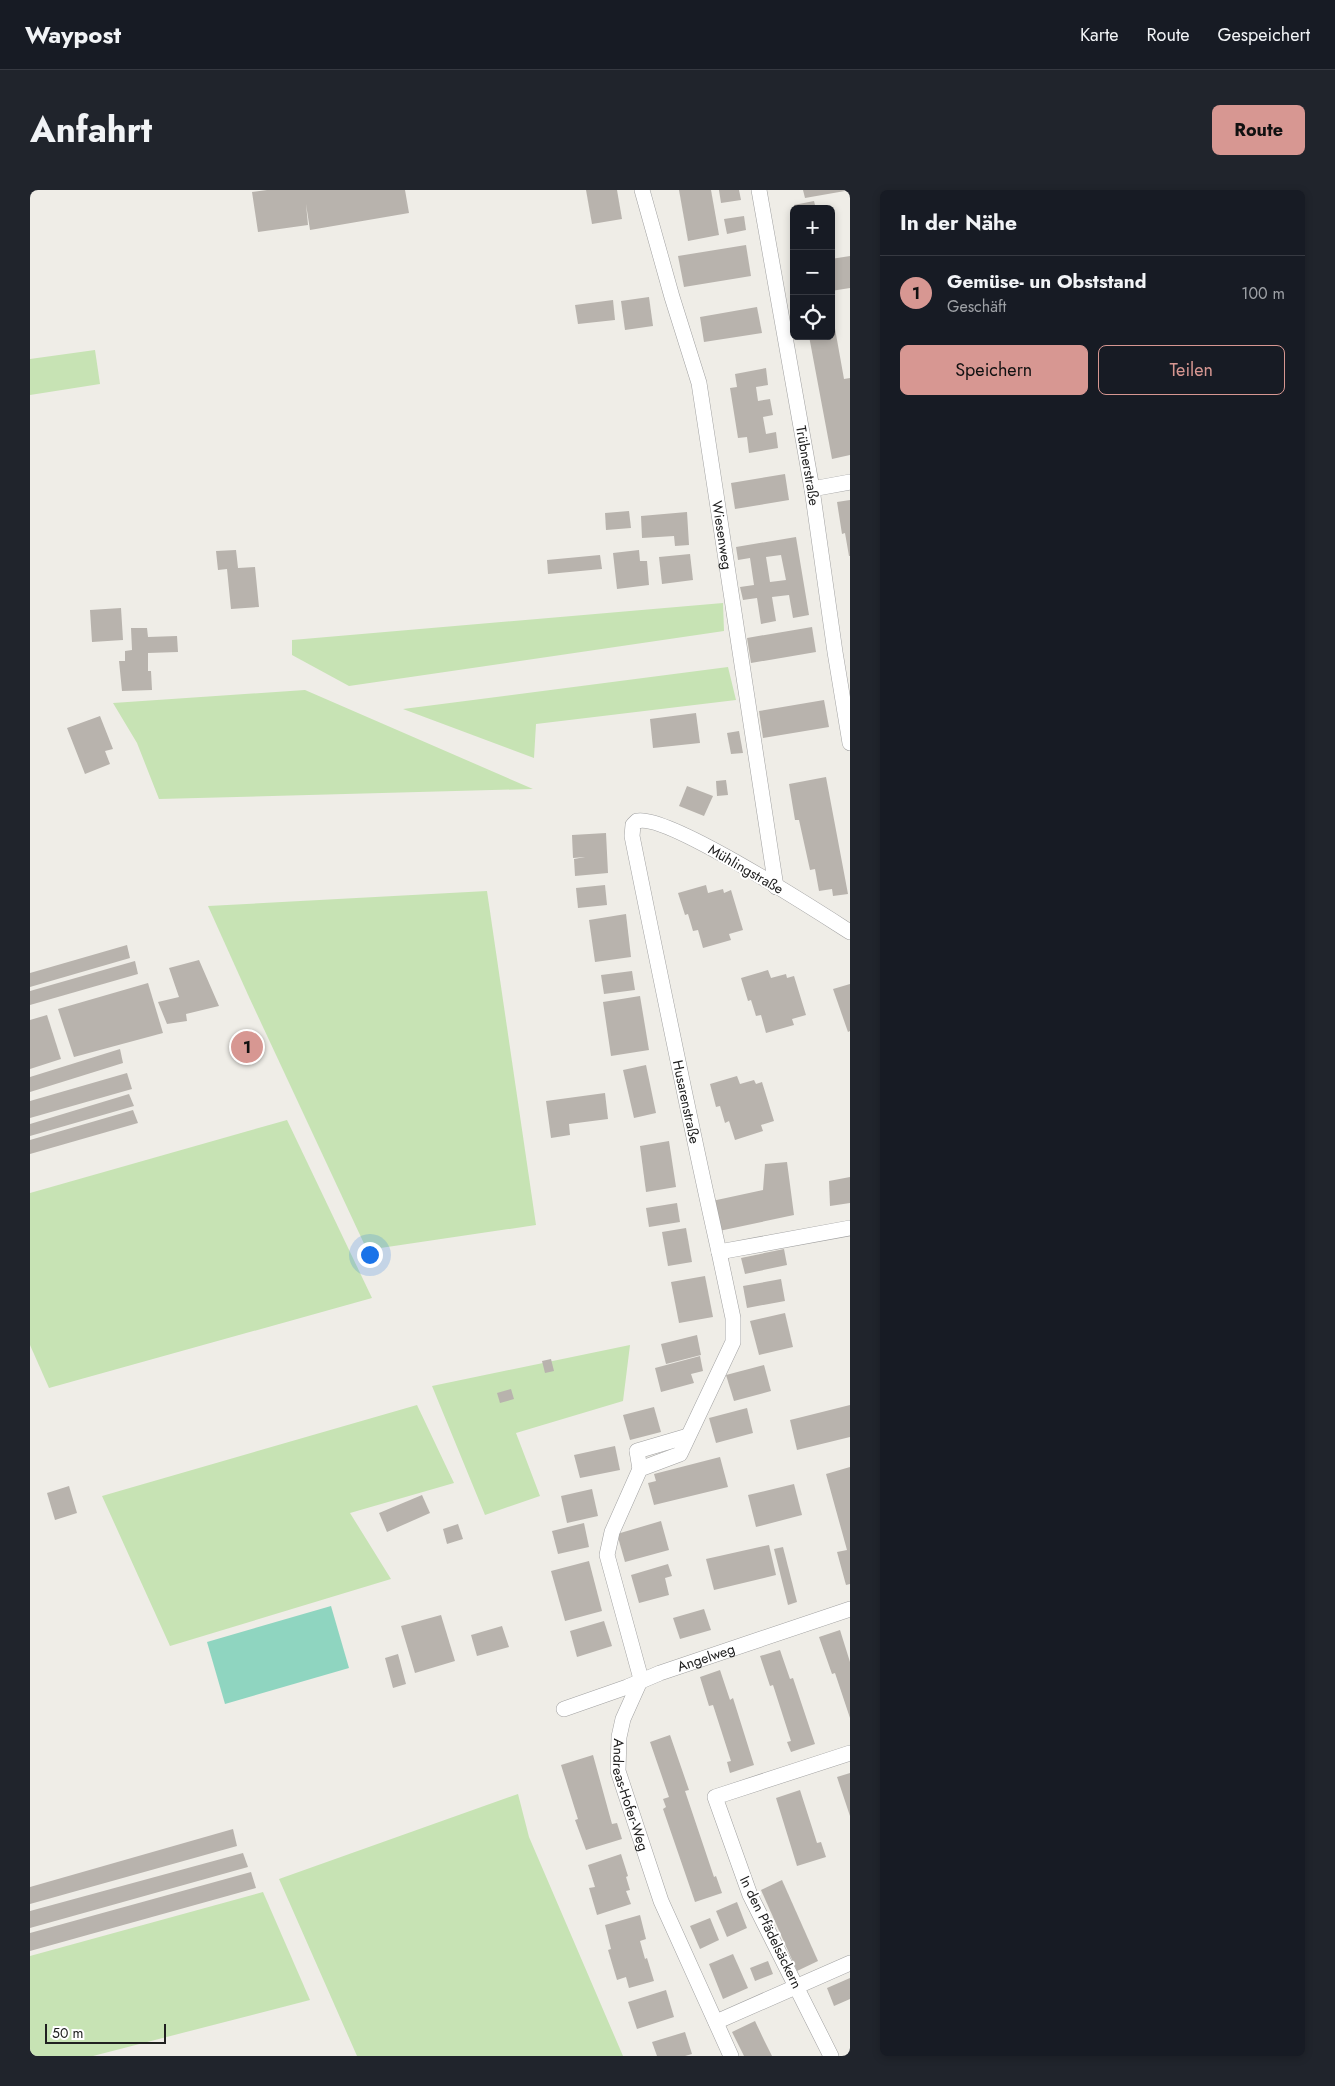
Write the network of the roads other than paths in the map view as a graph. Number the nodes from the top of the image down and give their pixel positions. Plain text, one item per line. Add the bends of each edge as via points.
1 (642, 190) edge
2 (759, 190) edge
3 (850, 482) edge
4 (812, 489) junction
5 (849, 725) edge
6 (850, 743) edge
7 (636, 821) joint
8 (776, 887) junction
9 (850, 932) edge
10 (850, 1228) edge
11 (719, 1252) junction
12 (850, 1609) edge
13 (641, 1679) junction
14 (564, 1709) dead end
15 (850, 1753) edge
16 (850, 1963) edge
17 (797, 1986) junction
18 (716, 2022) junction
19 (731, 2056) edge
20 (831, 2056) edge

1 - 8 street, Wiesenweg via 699,383
2 - 4 street, Trübnerstraße
3 - 4 street
4 - 5 street, Trübnerstraße via 835,652
5 - 6 street, Trübnerstraße
7 - 8 street, Mühlingstraße via 652,821 677,830
7 - 11 street, Husarenstraße via 632,830 634,844
8 - 9 street, Mühlingstraße
10 - 11 street
11 - 13 street via 733,1318 733,1342 680,1454 640,1469 612,1532 608,1555
12 - 13 street, Angelweg
13 - 14 street, Angelweg
13 - 18 street, Andreas-Hofer-Weg via 623,1719 618,1771 661,1901
15 - 17 street, In den Pfädelsäckern via 715,1797 750,1895
16 - 17 street
17 - 18 street
17 - 20 street, In den Pfädelsäckern
18 - 19 street, Andreas-Hofer-Weg

